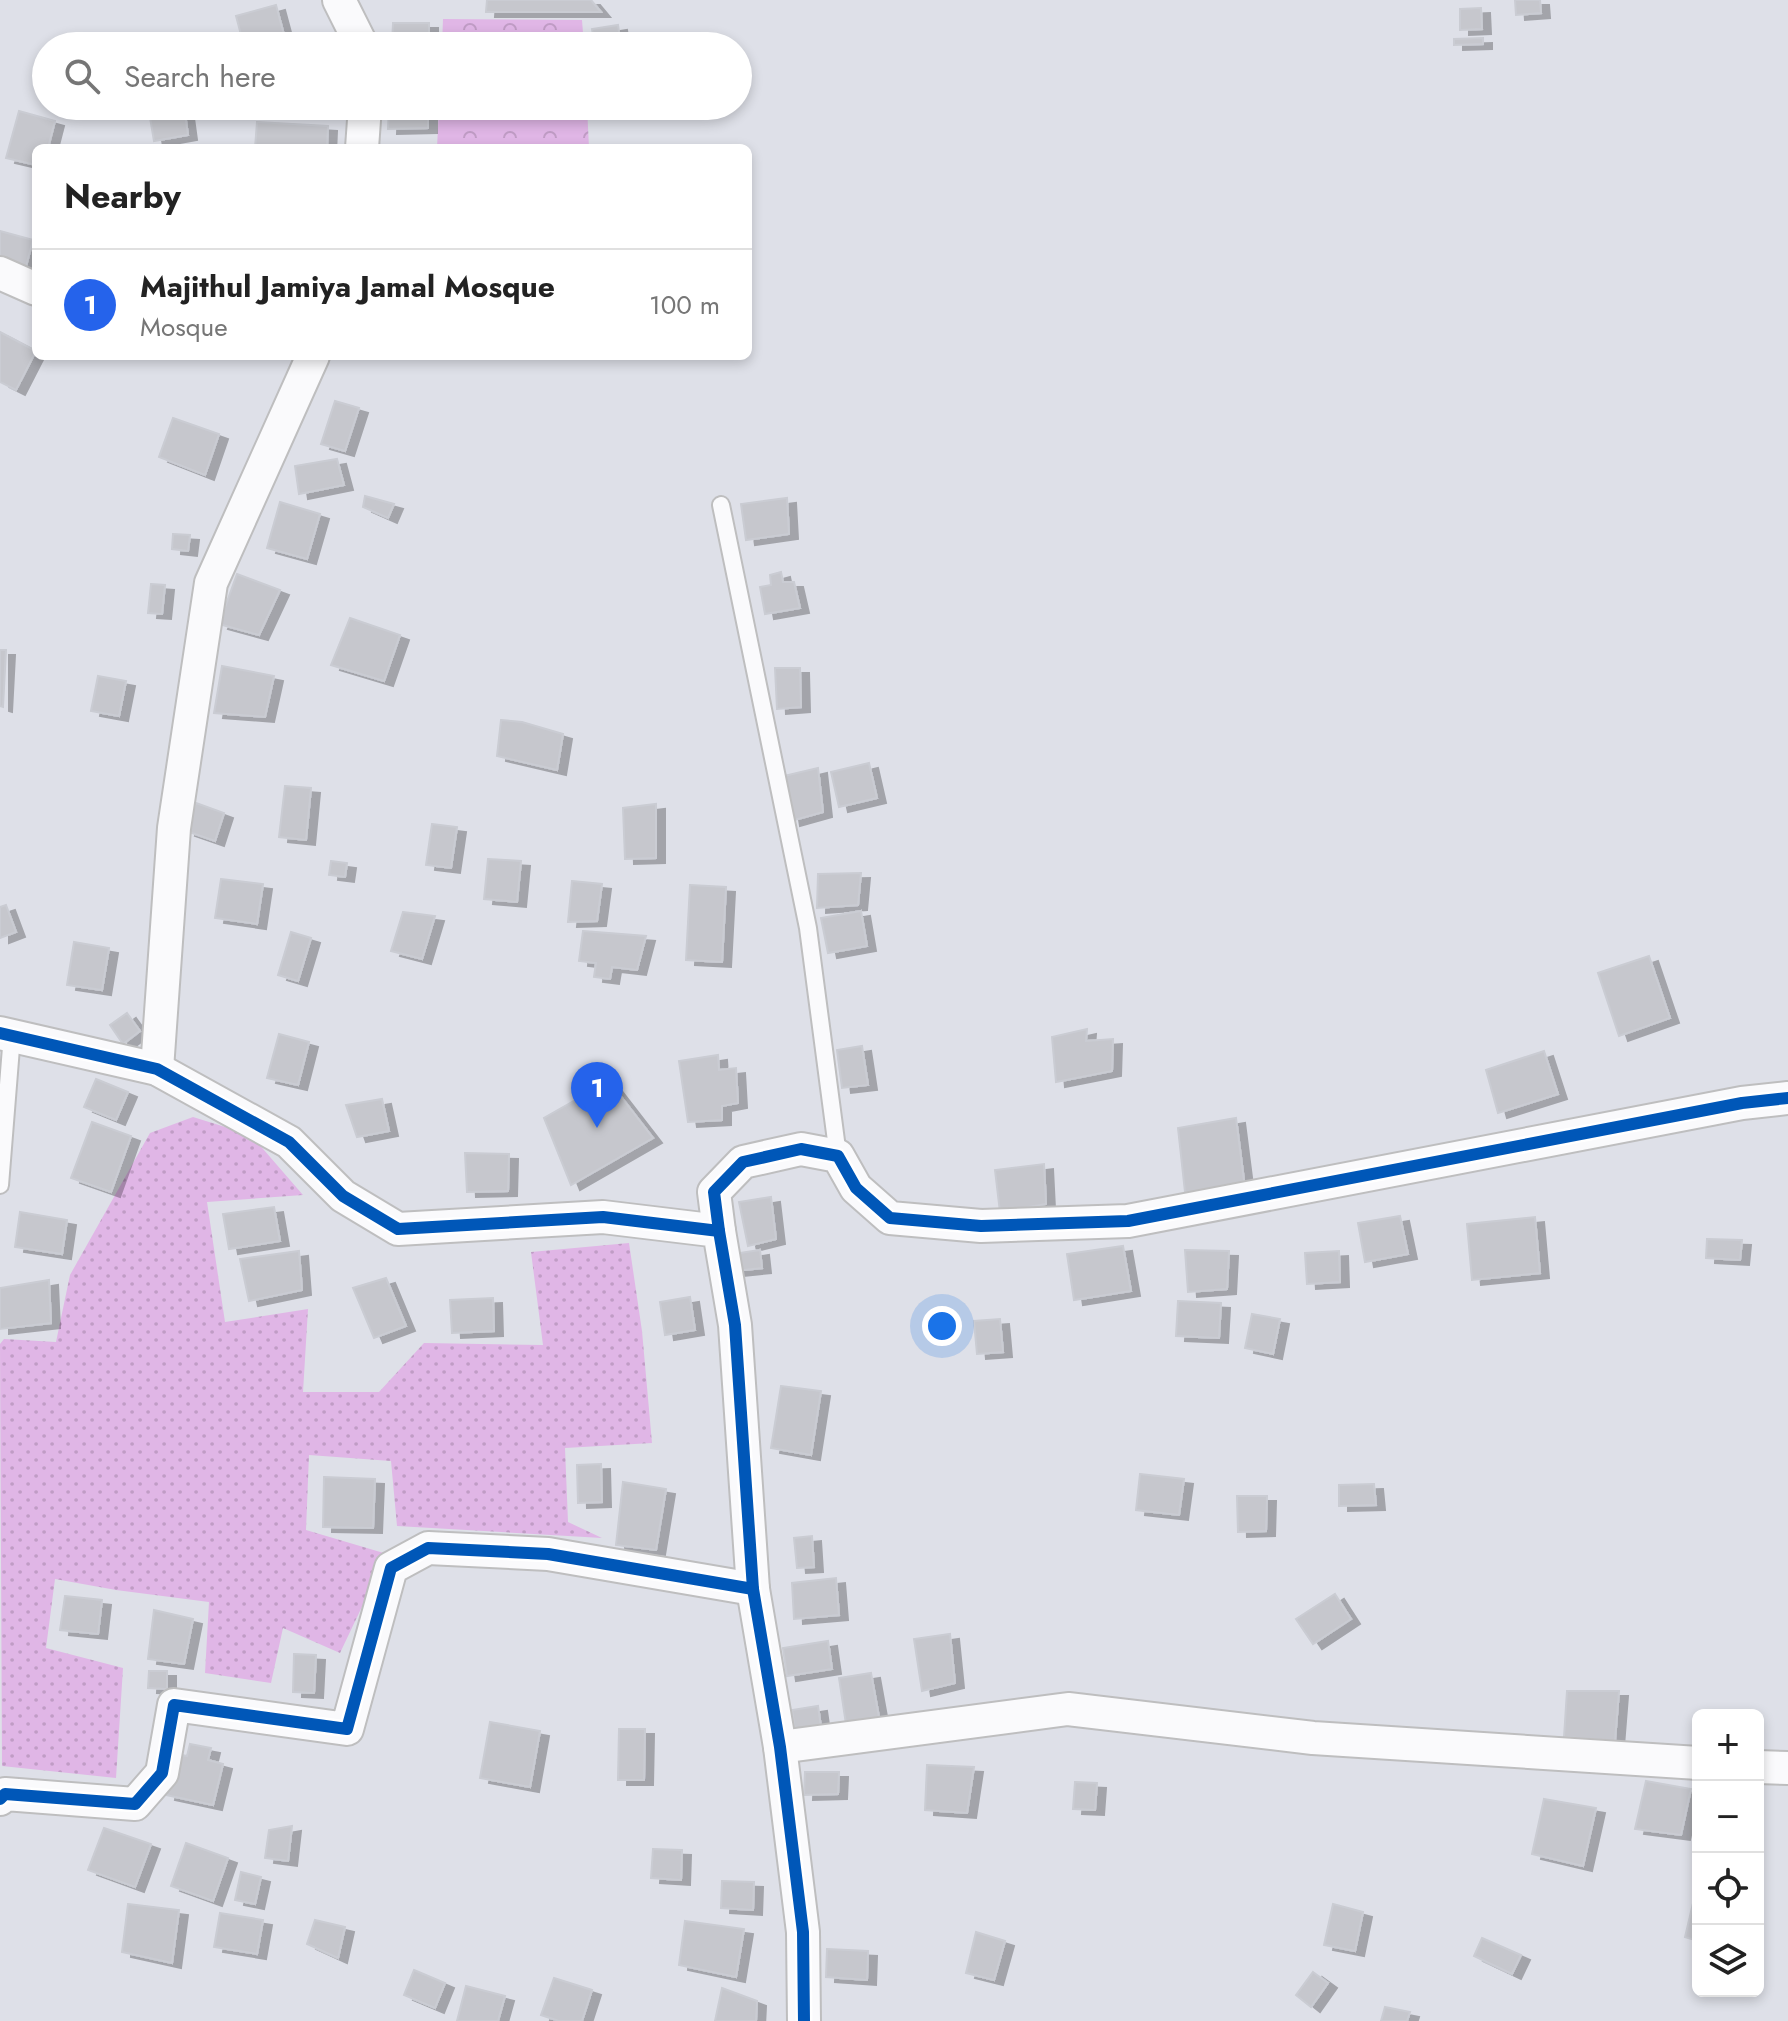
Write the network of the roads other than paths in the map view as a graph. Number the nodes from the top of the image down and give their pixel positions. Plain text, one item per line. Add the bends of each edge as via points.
1 (339, 0) edge
2 (355, 32) edge
3 (364, 120) edge
4 (362, 144) edge
5 (0, 273) edge
6 (32, 287) edge
7 (311, 360) edge
8 (721, 505) dead end
9 (6, 1034) edge
10 (157, 1069) junction
11 (1788, 1098) edge
12 (838, 1156) junction
13 (0, 1185) edge
14 (719, 1231) junction
15 (753, 1589) junction
16 (780, 1747) junction
17 (1692, 1763) edge
18 (1764, 1767) edge
19 (1788, 1768) edge
20 (0, 1799) edge
21 (804, 2021) edge

1 - 2 street
3 - 4 street
5 - 6 street
7 - 10 street via 211,583 174,828
8 - 12 lane via 808,928
9 - 10 street
9 - 13 lane
10 - 14 street via 289,1142 343,1196 398,1229 603,1217
11 - 12 street via 1128,1221 981,1226 890,1218 856,1188
12 - 14 street via 801,1149 743,1162 714,1192
14 - 15 street via 735,1325
15 - 16 street
15 - 20 street via 548,1554 428,1548 391,1568 347,1729 174,1705 162,1773 135,1804 5,1794
16 - 17 street via 1068,1709 1313,1738
16 - 21 street via 803,1932
18 - 19 street

